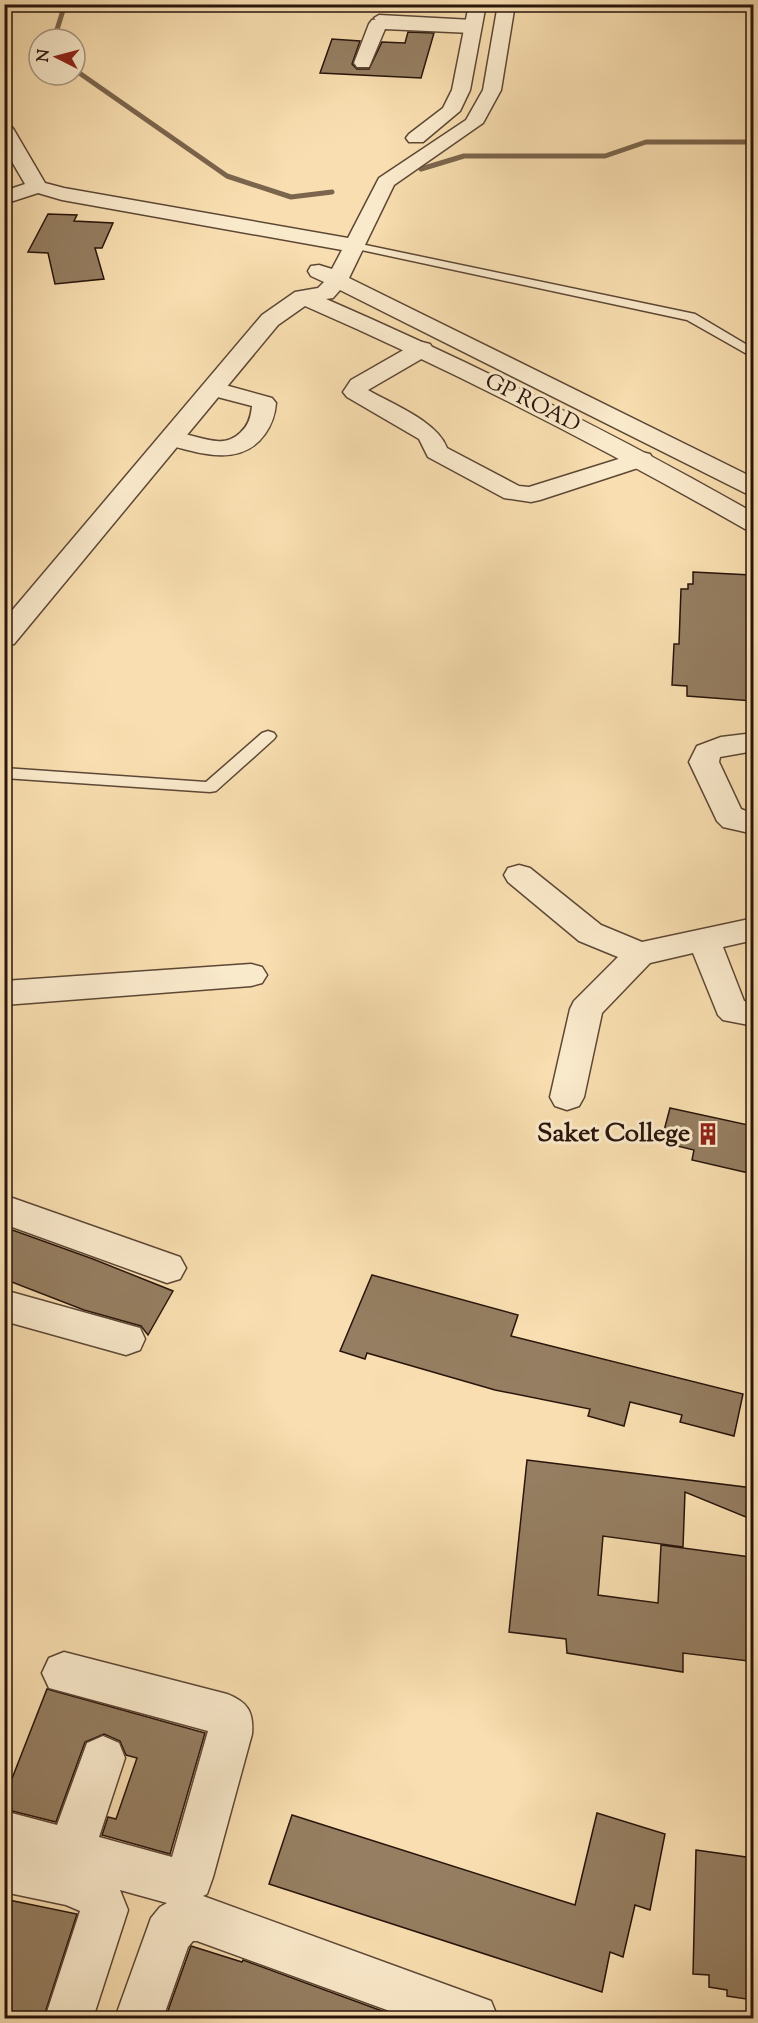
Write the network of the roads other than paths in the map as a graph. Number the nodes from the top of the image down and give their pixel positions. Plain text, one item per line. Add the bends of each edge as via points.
1 (505, 14) edge
2 (379, 18) dead end
3 (474, 18) edge
4 (363, 63) dead end
5 (451, 111) junction
6 (481, 113) junction
7 (4, 130) edge
8 (402, 147) dead end
9 (37, 187) junction
10 (4, 198) edge
11 (344, 223) dead end
12 (334, 242) junction
13 (356, 246) junction
14 (328, 275) junction
15 (303, 297) junction
16 (422, 349) junction
17 (753, 354) edge
18 (214, 389) junction
19 (173, 439) junction
20 (641, 459) junction
21 (753, 488) edge
22 (753, 524) edge
23 (4, 638) edge
24 (268, 736) dead end
25 (753, 742) edge
26 (4, 773) edge
27 (753, 824) edge
28 (519, 875) dead end
29 (753, 929) edge
30 (704, 940) junction
31 (640, 954) junction
32 (251, 975) dead end
33 (4, 993) edge
34 (753, 1014) edge
35 (567, 1097) dead end
36 (4, 1209) edge
37 (167, 1269) dead end
38 (4, 1305) edge
39 (126, 1339) dead end
40 (64, 1673) dead end
41 (103, 1758) dead end
42 (4, 1834) edge
43 (70, 1853) junction
44 (4, 1869) edge
45 (69, 2019) edge
46 (139, 2019) edge
47 (474, 2019) edge

1 - 3 street
1 - 6 street via 492,90
2 - 3 lane
3 - 4 street via 378,24
3 - 5 street via 461,90
5 - 6 street
5 - 8 street
6 - 13 street via 474,123 386,182
7 - 9 street
9 - 10 street
9 - 12 street
11 - 12 street
12 - 13 street
12 - 14 street
13 - 14 street
13 - 17 lane via 691,317
14 - 15 street via 325,292
14 - 21 street, GP ROAD
15 - 16 street, GP ROAD
15 - 18 street via 270,321
16 - 20 street, GP ROAD
16 - 20 street via 359,385 355,392 427,434 437,452 513,493 531,495
18 - 19 street
18 - 19 street via 264,403 264,417 249,438 223,449
19 - 23 street
20 - 22 street, GP ROAD
24 - 26 lane via 210,787
25 - 27 street via 721,746 707,752 704,762 728,814 734,820
28 - 31 street via 591,933
29 - 30 street
30 - 31 street
30 - 34 street via 730,1008
31 - 35 street via 586,1009
32 - 33 street
36 - 37 street
38 - 39 street
40 - 43 street via 226,1715 231,1722 190,1876 173,1881
41 - 43 street
42 - 43 street
44 - 45 street via 81,1885 101,1899 104,1910
46 - 47 street via 174,1924 197,1917

